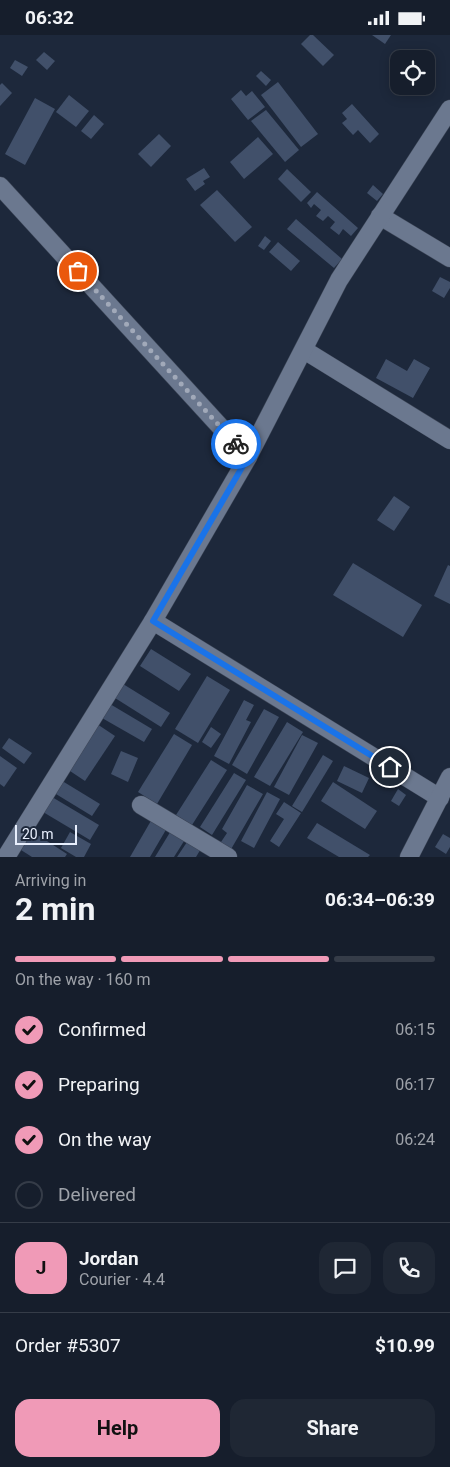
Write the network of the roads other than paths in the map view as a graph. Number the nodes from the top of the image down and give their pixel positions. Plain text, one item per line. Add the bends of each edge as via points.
1 (450, 109) edge
2 (0, 186) edge
3 (380, 216) junction
4 (450, 258) edge
5 (304, 350) junction
6 (450, 440) edge
7 (248, 457) junction
8 (153, 621) junction
9 (450, 777) edge
10 (440, 798) junction
11 (141, 805) dead end
12 (6, 857) edge
13 (228, 857) edge
14 (409, 857) edge

1 - 3 street
2 - 7 street
3 - 4 street
3 - 5 street via 339,280
5 - 6 street
5 - 7 street
7 - 8 street
8 - 10 street
8 - 12 street
9 - 10 street
10 - 14 street
11 - 13 street

